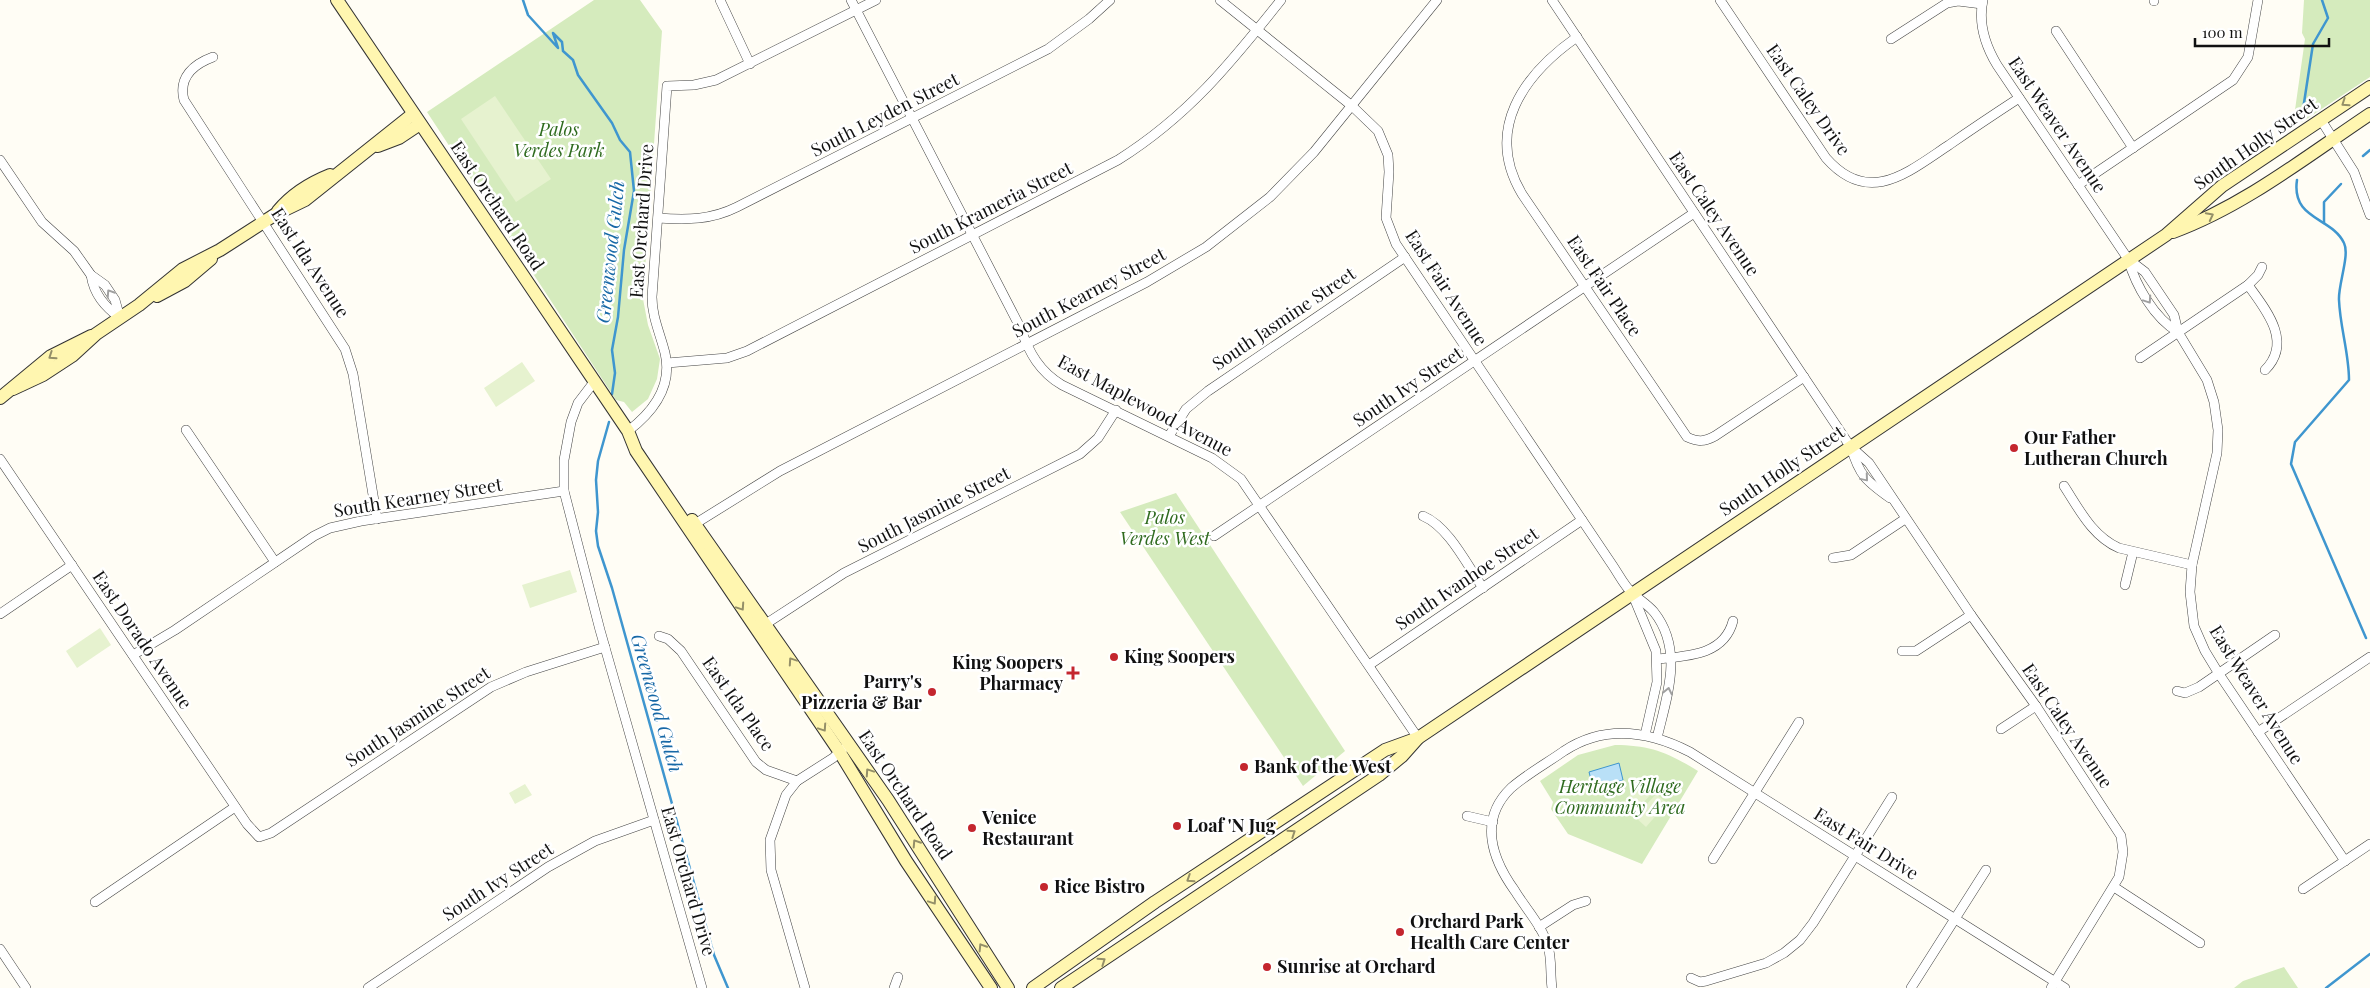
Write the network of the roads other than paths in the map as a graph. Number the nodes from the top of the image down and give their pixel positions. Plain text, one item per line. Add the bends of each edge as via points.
1 (336, 0) edge
2 (720, 0) edge
3 (851, 0) edge
4 (876, 0) edge
5 (1110, 0) edge
6 (1220, 0) edge
7 (1282, 0) edge
8 (1437, 0) edge
9 (1552, 0) edge
10 (1720, 0) edge
11 (2258, 0) edge
12 (1982, 2) edge
13 (856, 10) junction
14 (1257, 31) junction
15 (2056, 32) dead end
16 (1577, 37) junction
17 (1891, 39) dead end
18 (213, 57) dead end
19 (750, 64) junction
20 (2370, 87) edge
21 (2019, 98) junction
22 (1352, 106) junction
23 (2370, 114) edge
24 (417, 119) junction
25 (912, 120) junction
26 (2320, 120) junction
27 (2333, 139) junction
28 (2133, 148) junction
29 (0, 160) edge
30 (2078, 185) junction
31 (1694, 213) junction
32 (2370, 215) edge
33 (658, 218) junction
34 (263, 222) junction
35 (2166, 235) junction
36 (972, 236) junction
37 (1405, 257) junction
38 (2128, 260) junction
39 (2262, 267) dead end
40 (2248, 285) junction
41 (1585, 287) junction
42 (120, 318) junction
43 (2178, 332) junction
44 (1026, 345) junction
45 (2140, 358) dead end
46 (1475, 361) junction
47 (667, 363) junction
48 (2265, 370) dead end
49 (1804, 377) junction
50 (594, 382) junction
51 (0, 398) edge
52 (1116, 410) junction
53 (186, 430) dead end
54 (628, 431) junction
55 (1169, 436) junction
56 (1850, 446) junction
57 (0, 459) edge
58 (2064, 486) dead end
59 (564, 491) junction
60 (1261, 505) junction
61 (1423, 516) dead end
62 (377, 519) junction
63 (1905, 519) junction
64 (1582, 520) junction
65 (691, 526) junction
66 (1214, 536) dead end
67 (2133, 552) junction
68 (1833, 558) dead end
69 (275, 562) junction
70 (72, 565) junction
71 (2192, 565) junction
72 (2125, 585) dead end
73 (1483, 588) junction
74 (1632, 593) junction
75 (0, 614) edge
76 (1971, 615) junction
77 (1733, 621) dead end
78 (761, 626) junction
79 (2275, 635) dead end
80 (659, 636) dead end
81 (605, 647) junction
82 (1902, 651) dead end
83 (133, 655) junction
84 (2370, 656) edge
85 (1671, 658) junction
86 (1657, 659) junction
87 (1369, 665) junction
88 (2219, 674) junction
89 (2177, 691) dead end
90 (2036, 706) junction
91 (1799, 722) dead end
92 (2001, 730) dead end
93 (2258, 732) junction
94 (1645, 734) junction
95 (1418, 738) junction
96 (1657, 738) junction
97 (844, 748) junction
98 (797, 781) junction
99 (1755, 794) junction
100 (1892, 796) dead end
101 (235, 807) junction
102 (1467, 816) dead end
103 (654, 820) junction
104 (1493, 822) junction
105 (259, 837) joint
106 (2370, 844) edge
107 (1855, 857) junction
108 (1713, 859) dead end
109 (2345, 861) junction
110 (1986, 870) dead end
111 (2114, 887) junction
112 (2303, 889) dead end
113 (1586, 901) dead end
114 (95, 902) dead end
115 (1954, 919) junction
116 (1539, 927) junction
117 (2200, 943) dead end
118 (0, 949) edge
119 (898, 977) dead end
120 (1691, 978) dead end
121 (2053, 985) edge
122 (26, 988) edge
123 (368, 988) edge
124 (702, 988) edge
125 (805, 988) edge
126 (894, 988) edge
127 (991, 988) edge
128 (1008, 988) edge
129 (1033, 988) edge
130 (1061, 988) edge
131 (1552, 988) edge
132 (1911, 988) edge
133 (2064, 988) edge

1 - 24 main road, East Orchard Road
2 - 19 street
3 - 13 street, East Maplewood Avenue
4 - 13 street
5 - 25 street, South Leyden Street via 1090,20 1048,49
6 - 14 street, East Fair Avenue
7 - 14 street, South Krameria Street
8 - 22 street, South Kearney Street
9 - 16 street, East Caley Avenue
10 - 21 street, East Caley Drive via 1826,158 1840,172 1858,180 1878,182 1901,176
11 - 28 street via 2248,57 2238,75 2227,86
12 - 17 street via 1948,3
12 - 21 street, East Weaver Avenue via 1981,23 1988,47
13 - 19 street
13 - 25 street, East Maplewood Avenue
14 - 22 street, East Fair Avenue
14 - 36 street, South Krameria Street via 1200,96 1143,144 1106,167
15 - 28 street
16 - 31 street, East Caley Avenue
16 - 41 street, East Fair Place via 1551,58 1523,92 1510,116 1506,148 1515,182
18 - 34 street, East Ida Avenue via 197,63 189,72 182,89 184,100
19 - 33 street, East Orchard Drive via 708,83 667,86
20 -> 26 main road, South Holly Street
21 - 30 street, East Weaver Avenue
22 - 37 street, East Fair Avenue via 1372,123 1386,147 1389,164 1386,218 1391,235
22 - 44 street, South Kearney Street via 1289,178 1230,230 1178,265
23 - 27 main road, South Holly Street
24 - 34 main road via 392,129 374,148 340,171 300,191
24 - 50 main road, East Orchard Road
25 - 33 street, South Leyden Street via 720,215 693,220
25 - 36 street, East Maplewood Avenue
26 - 27 street
26 - 35 main road, South Holly Street via 2222,186
27 - 32 street via 2361,187
35 -> 27 main road, South Holly Street via 2236,202
28 - 30 street
29 - 42 street via 42,222 74,251 91,275 105,285
30 - 38 street, East Weaver Avenue
31 - 41 street, South Ivy Street
31 - 49 street, East Caley Avenue
33 - 47 street, East Orchard Drive via 652,306
34 - 42 main road via 220,250 185,281
34 - 62 street, East Ida Avenue via 335,330 348,356
35 - 38 main road, South Holly Street
36 - 44 street, East Maplewood Avenue via 1021,329
36 - 47 street, South Krameria Street via 740,354 720,359
37 - 46 street, East Fair Avenue
37 - 55 street, South Jasmine Street via 1208,391 1186,409
38 -> 43 street, East Weaver Avenue via 2134,279 2165,324
38 - 43 street, East Weaver Avenue via 2145,272 2174,315
38 - 56 main road, South Holly Street
39 - 40 street
40 - 43 street
40 - 48 street via 2276,330 2277,349
41 - 46 street, South Ivy Street
41 - 49 street, East Fair Place via 1686,437 1697,442 1715,436
42 - 51 main road via 57,353
43 - 45 street
43 - 71 street, East Weaver Avenue via 2207,380 2218,430 2217,453
44 - 52 street, East Maplewood Avenue via 1054,380
44 - 65 street, South Kearney Street via 780,471
46 - 60 street, South Ivy Street
46 - 64 street, East Fair Avenue
47 - 54 street, East Orchard Drive via 665,384 656,406
49 - 56 street, East Caley Avenue
50 - 54 main road, East Orchard Road
50 - 59 street, East Orchard Drive via 578,404 571,422 564,460
52 - 55 street, East Maplewood Avenue
52 - 78 street, South Jasmine Street via 1098,438 1074,457 844,573
53 - 69 street
54 - 65 main road, East Orchard Road via 636,451
55 - 60 street, East Maplewood Avenue via 1232,471
56 - 63 street, East Caley Avenue via 1869,464
56 - 74 main road, South Holly Street
57 - 70 street, East Dorado Avenue
58 - 67 street via 2098,535
59 - 62 street, South Kearney Street
59 - 81 street, East Orchard Drive
60 - 66 street, South Ivy Street
60 - 87 street, East Maplewood Avenue
61 - 73 street via 1442,529
62 - 69 street, South Kearney Street via 325,530
63 - 68 street via 1851,555
63 - 76 street, East Caley Avenue
64 - 73 street, South Ivanhoe Street
64 - 74 street, East Fair Avenue
65 - 78 main road, East Orchard Road
67 - 71 street
67 - 72 street
69 - 83 street, South Kearney Street
70 - 75 street
70 - 83 street, East Dorado Avenue
71 - 88 street, East Weaver Avenue via 2190,592 2194,626
73 - 87 street, South Ivanhoe Street
74 - 85 street, East Fair Avenue via 1658,619 1668,639
74 - 86 street, East Fair Avenue via 1654,642
74 - 95 main road, South Holly Street
76 - 82 street via 1916,651
76 - 90 street, East Caley Avenue
77 - 85 street via 1728,636 1709,650 1690,657
78 - 97 main road, East Orchard Road
79 - 88 street
80 - 98 street, East Ida Place via 668,639 681,651 756,762 766,770
81 - 103 street, East Orchard Drive
81 - 105 street, South Jasmine Street via 526,672 491,687 271,833
83 - 101 street, East Dorado Avenue
84 - 93 street
85 - 86 street
96 -> 85 street, East Fair Avenue via 1670,682
86 - 94 street, East Fair Avenue via 1657,682
87 - 95 street, East Maplewood Avenue
88 - 89 street via 2191,691
88 - 93 street, East Weaver Avenue
90 - 92 street
90 - 111 street, East Caley Avenue via 2121,836 2121,868
91 - 99 street
93 - 109 street, East Weaver Avenue
94 - 96 street, East Fair Drive
94 - 104 street, East Fair Drive via 1610,733 1589,738 1568,749 1512,787 1498,806
95 -> 129 main road, South Holly Street via 1385,750 1155,902
130 -> 95 main road, South Holly Street via 1375,778 1397,761
96 - 99 street, East Fair Drive via 1690,752
97 - 98 street
97 -> 127 main road, East Orchard Road via 897,847
128 -> 97 main road, East Orchard Road via 925,856
98 - 125 street via 786,795 773,828 769,862
99 - 107 street, East Fair Drive
99 - 108 street
100 - 107 street
101 - 105 street, East Dorado Avenue
101 - 114 street
102 - 104 street
103 - 123 street, South Ivy Street via 595,840 548,867
103 - 124 street, East Orchard Drive
104 - 116 street via 1494,856
106 - 109 street
107 - 115 street, East Fair Drive
107 - 120 street via 1807,931 1784,953 1766,963 1706,981
109 - 112 street
110 - 115 street
111 - 117 street
111 - 121 street, East Caley Avenue
113 - 116 street via 1572,905
115 - 121 street, East Fair Drive
115 - 132 street
116 - 131 street via 1549,952
118 - 122 street
119 - 126 street
121 - 133 street, East Fair Drive

